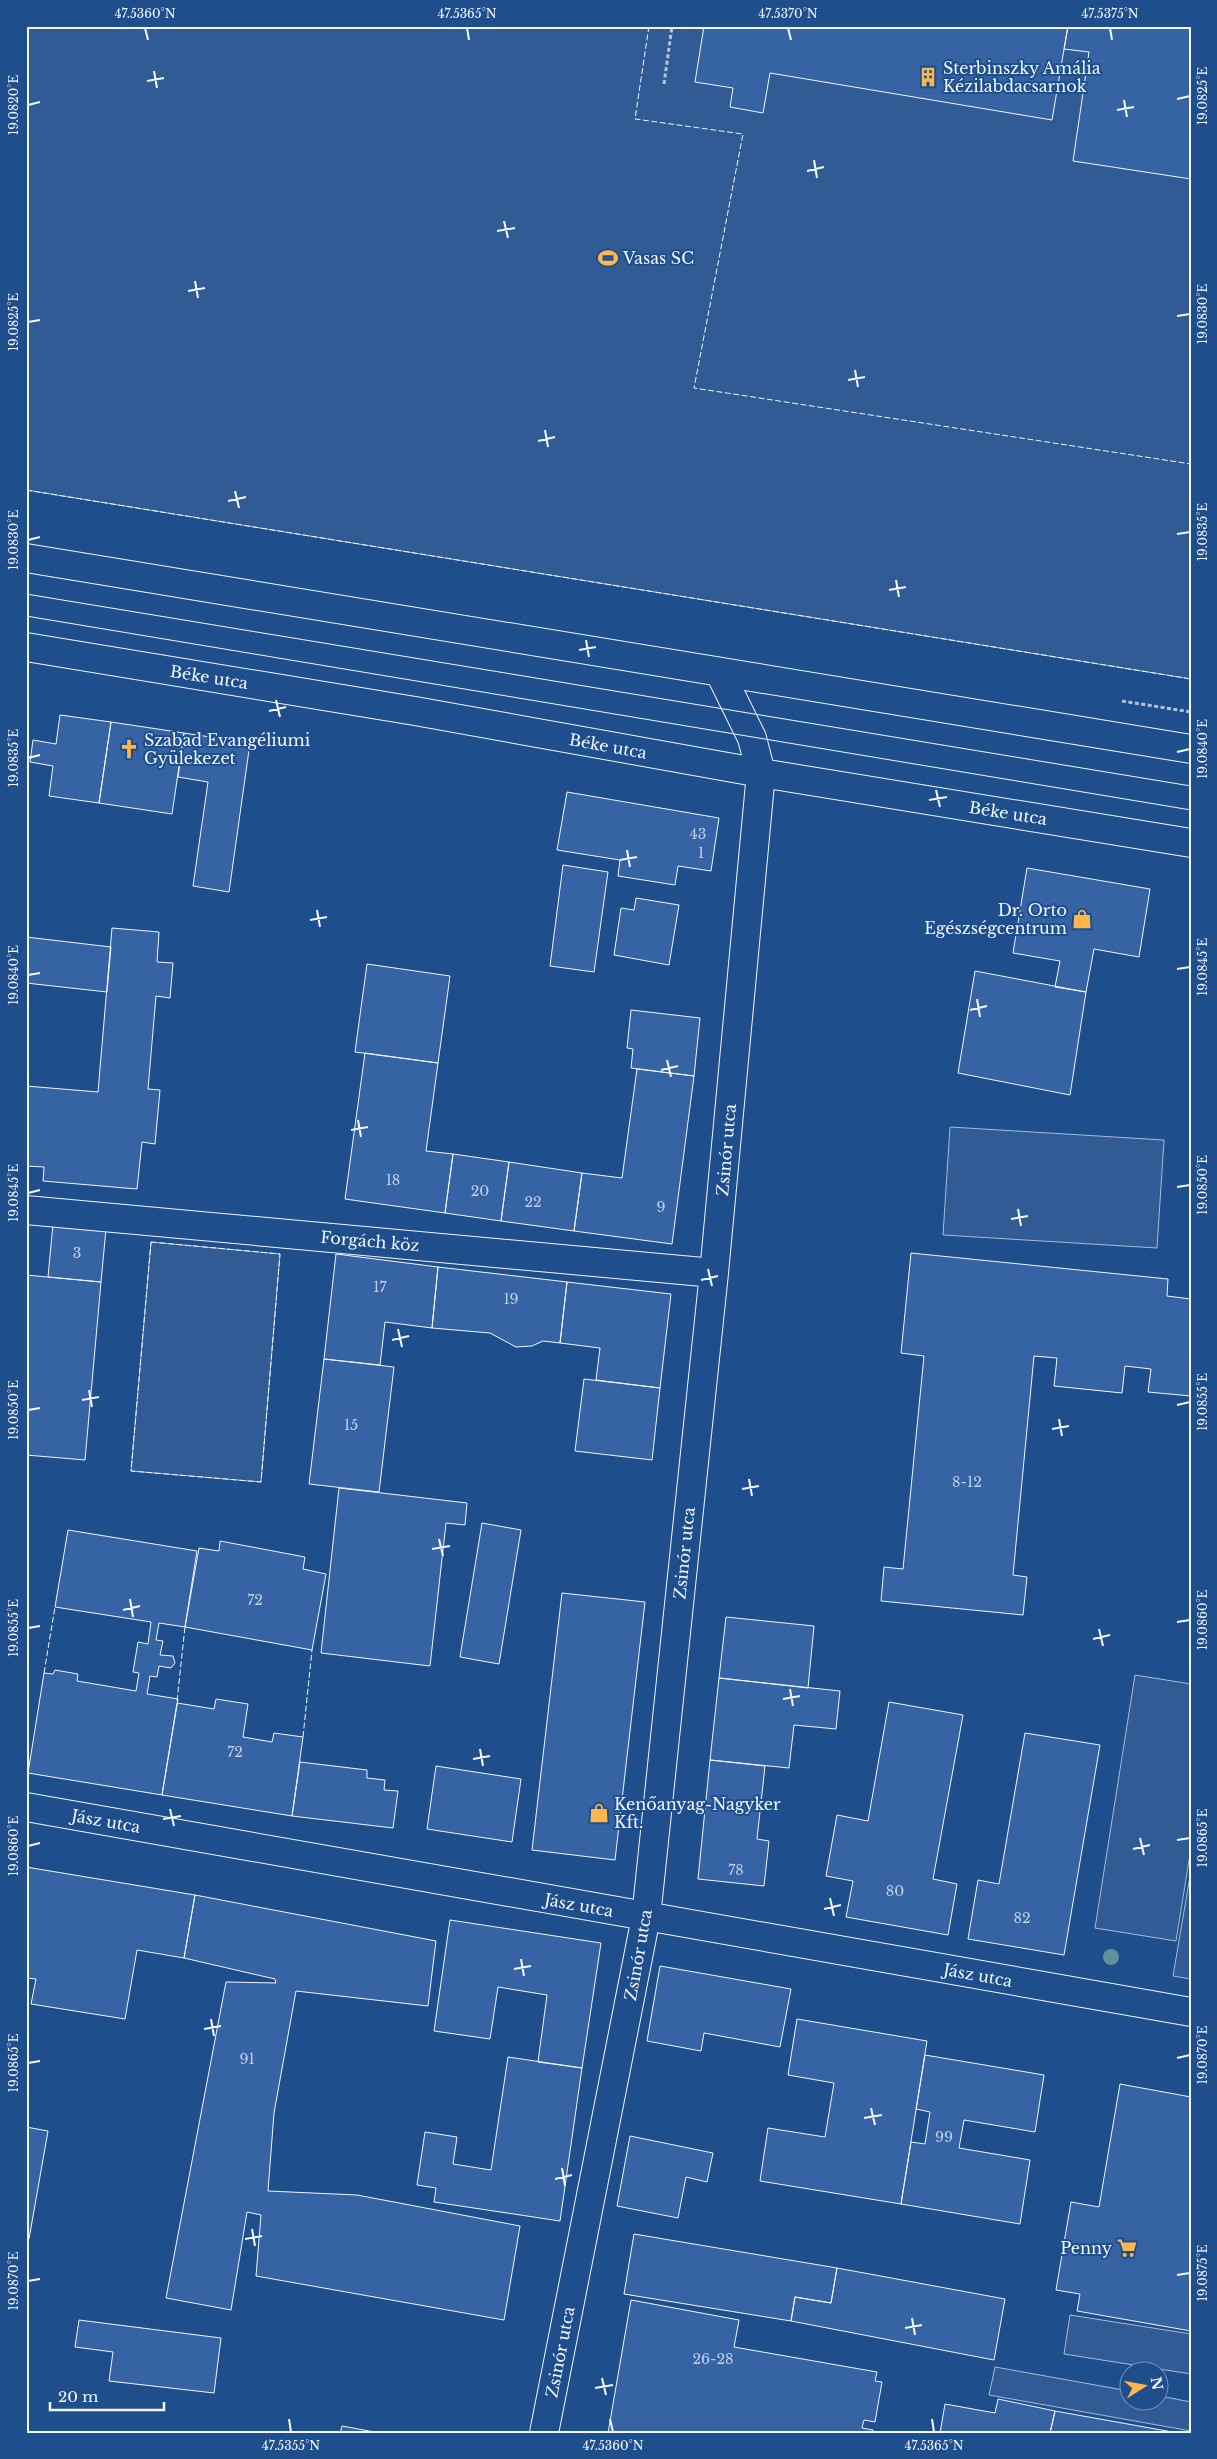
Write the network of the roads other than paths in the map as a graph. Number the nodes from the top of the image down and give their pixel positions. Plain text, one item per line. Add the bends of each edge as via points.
1 (26, 558) edge
2 (26, 646) edge
3 (720, 673) junction
4 (1191, 749) edge
5 (761, 773) junction
6 (1191, 843) edge
7 (26, 1210) edge
8 (714, 1273) junction
9 (26, 1807) edge
10 (646, 1917) junction
11 (1191, 2012) edge
12 (544, 2433) edge

1 - 3 street
2 - 5 street, Béke utca
3 - 4 street
3 - 5 street, Zsinór utca via 752,738
5 - 6 street, Béke utca
5 - 8 street, Zsinór utca
7 - 8 street, Forgách köz
8 - 10 street, Zsinór utca
9 - 10 street, Jász utca
10 - 11 street, Jász utca
10 - 12 street, Zsinór utca

